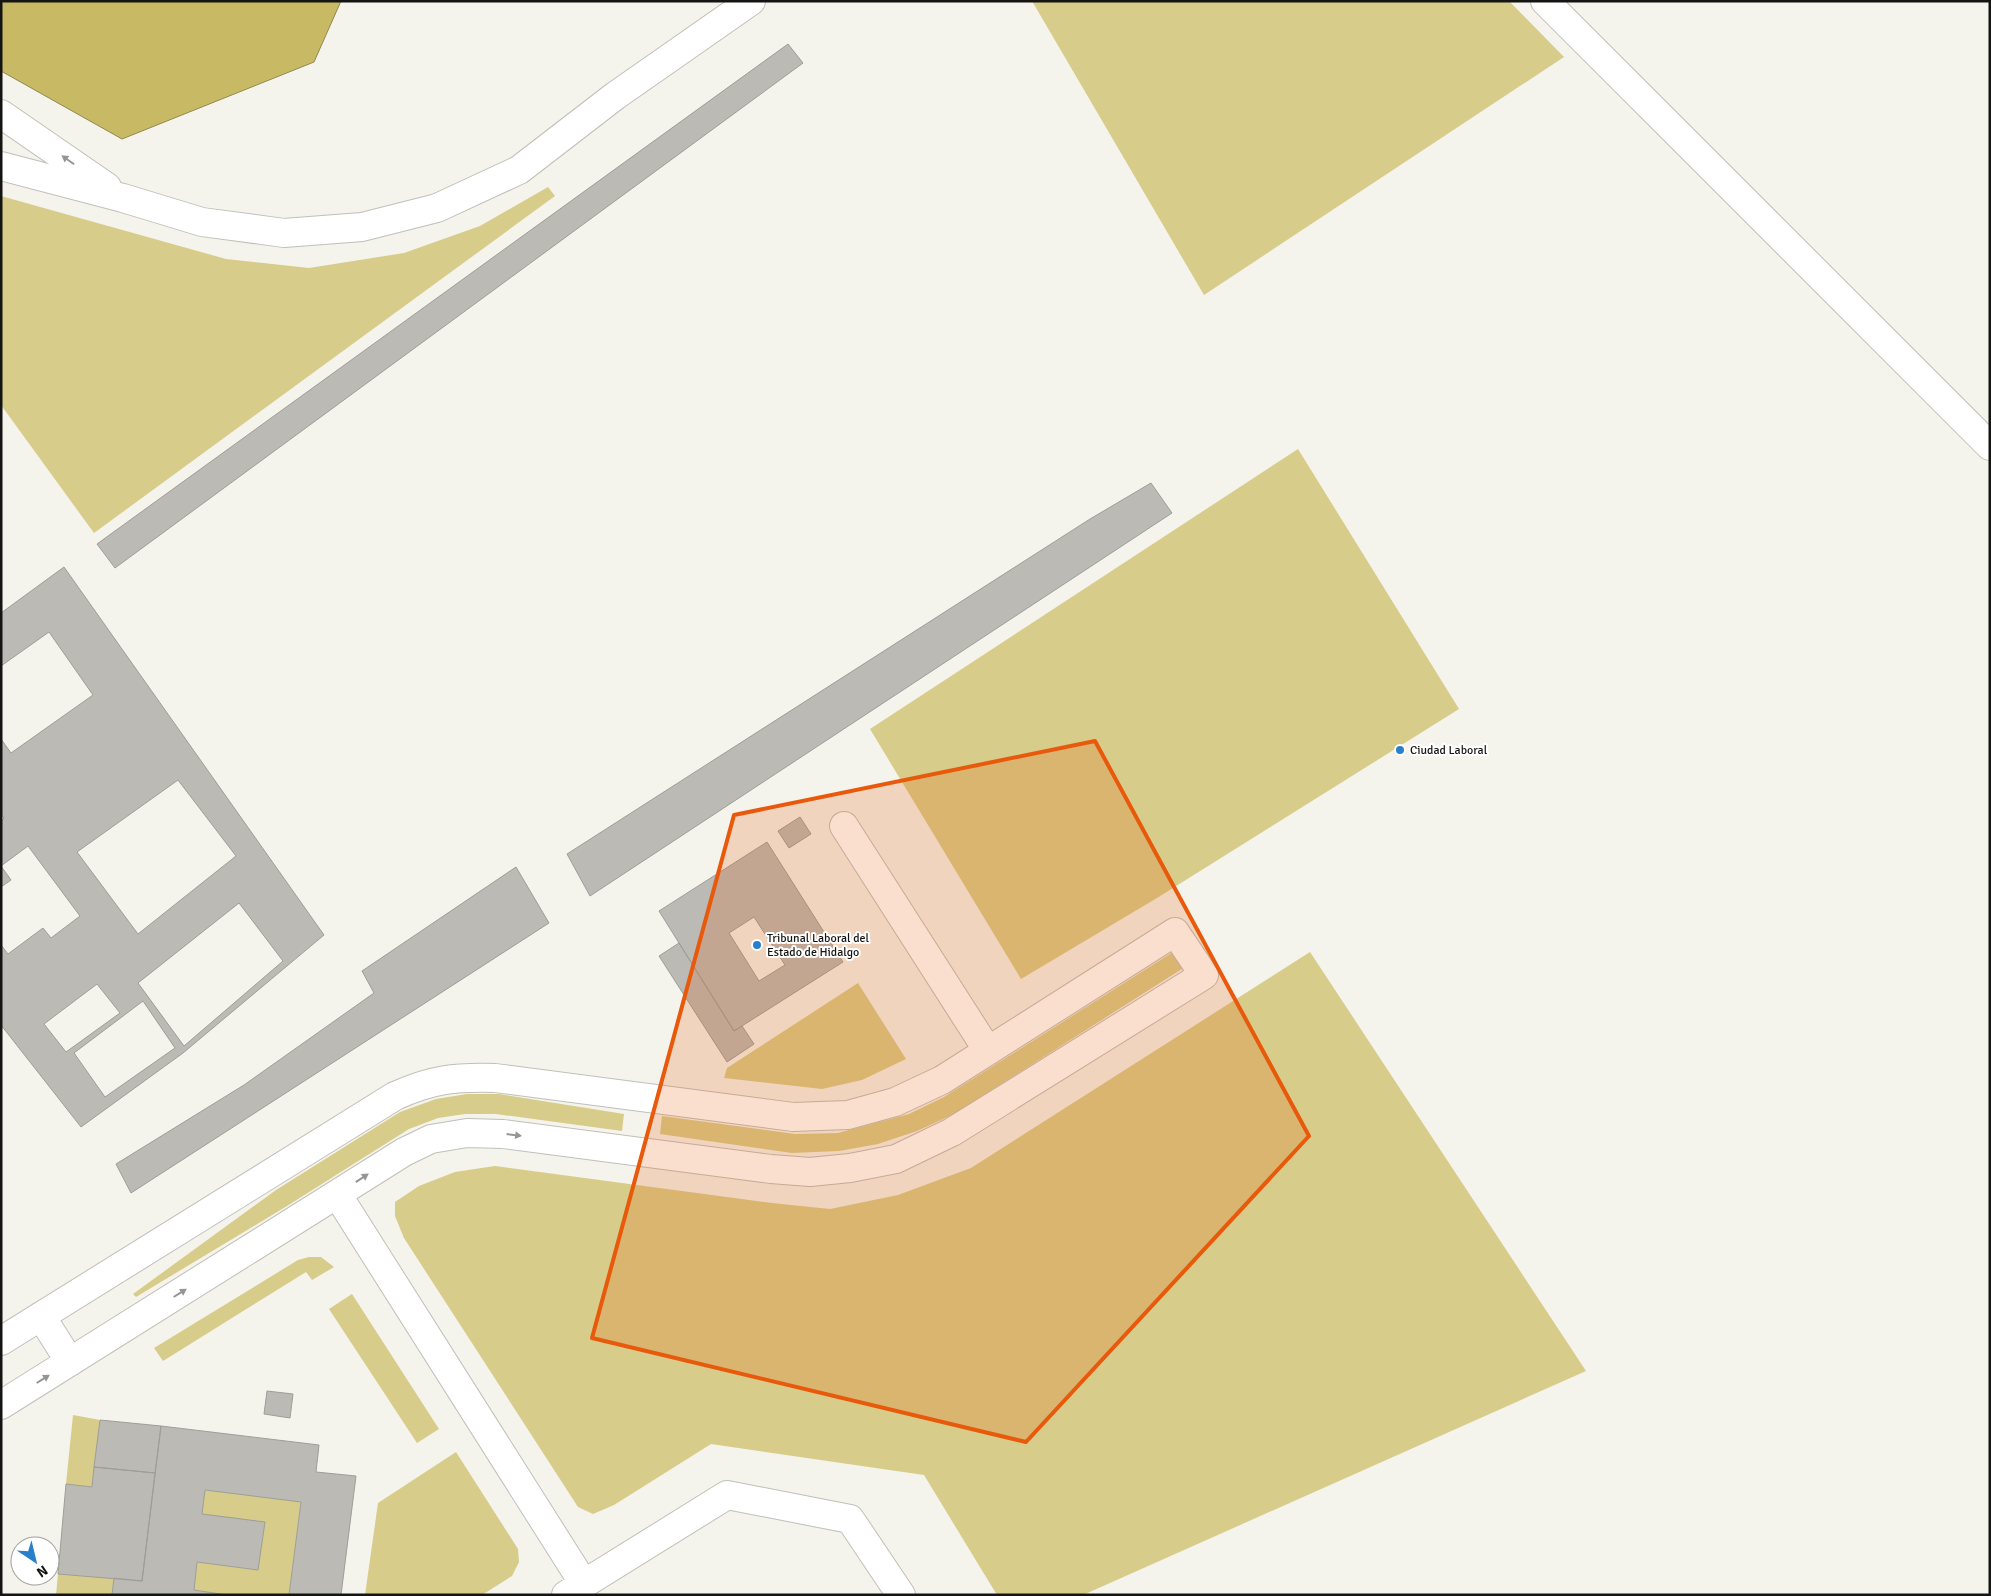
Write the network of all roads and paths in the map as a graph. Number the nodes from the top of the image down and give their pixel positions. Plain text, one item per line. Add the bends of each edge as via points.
1 (1545, 1) edge
2 (742, 5) edge
3 (1, 114) edge
4 (1, 166) edge
5 (123, 198) junction
6 (1990, 446) edge
7 (844, 826) dead end
8 (988, 1051) junction
9 (337, 1194) junction
10 (41, 1316) junction
11 (1, 1341) edge
12 (70, 1362) junction
13 (1, 1405) edge
14 (575, 1589) edge
15 (901, 1595) edge

1 - 6 street
2 - 5 street via 519,170 437,208 362,228 284,233 202,222
5 -> 3 street
4 - 5 street
7 - 8 street
9 -> 8 street via 431,1139 467,1133 503,1134 810,1172 896,1159 952,1132 1204,975 1176,932
8 - 10 street via 942,1080 903,1098 848,1115 794,1117 495,1078 458,1078 422,1084 395,1096
12 -> 9 street
9 - 14 street
10 - 11 street
10 - 12 street
13 -> 12 street
14 - 15 street via 727,1495 850,1518

